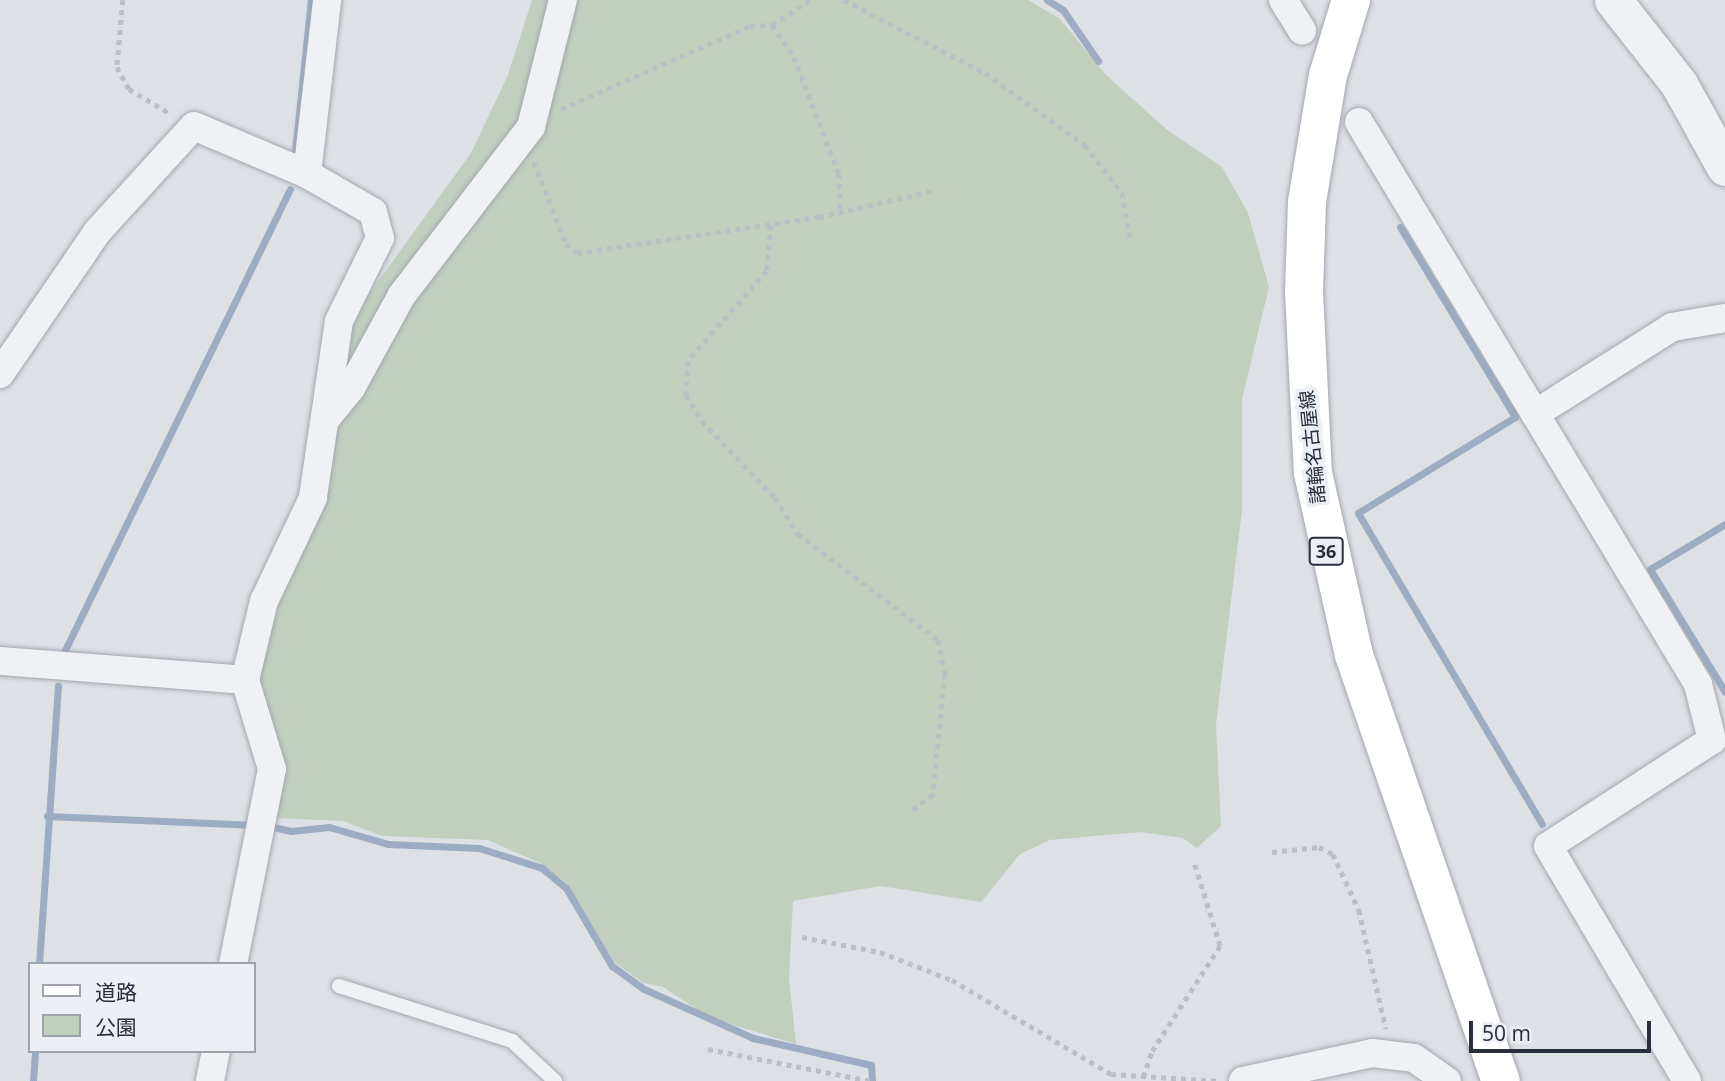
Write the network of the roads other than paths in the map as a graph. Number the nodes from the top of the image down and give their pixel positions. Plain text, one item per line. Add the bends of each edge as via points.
1 (327, 0) edge
2 (563, 0) edge
3 (1283, 0) edge
4 (1350, 0) edge
5 (1614, 0) edge
6 (1302, 30) dead end
7 (1359, 122) dead end
8 (1725, 167) edge
9 (307, 174) junction
10 (1725, 318) edge
11 (0, 374) edge
12 (1535, 414) junction
13 (325, 420) junction
14 (0, 661) edge
15 (245, 680) junction
16 (233, 962) edge
17 (339, 986) dead end
18 (216, 1053) edge
19 (209, 1081) edge
20 (555, 1081) edge
21 (1243, 1081) edge
22 (1447, 1081) edge
23 (1501, 1081) edge
24 (1687, 1081) edge

1 - 9 street
2 - 13 street via 527,129 401,295
3 - 6 street
4 - 23 main road, 諸輪名古屋線 / 36 via 1328,75 1307,202 1304,291 1311,462 1323,538 1354,654
5 - 8 street via 1679,85
7 - 12 street
9 - 11 street via 194,126 98,231
9 - 13 street via 373,212 380,238 340,321
10 - 12 street via 1672,327
12 - 24 street via 1698,684 1713,734 1702,750 1548,846
13 - 15 street via 313,498 264,601
14 - 15 street
15 - 16 street via 272,769
17 - 20 lane via 512,1041
18 - 19 street
21 - 22 street via 1391,1054 1414,1058

